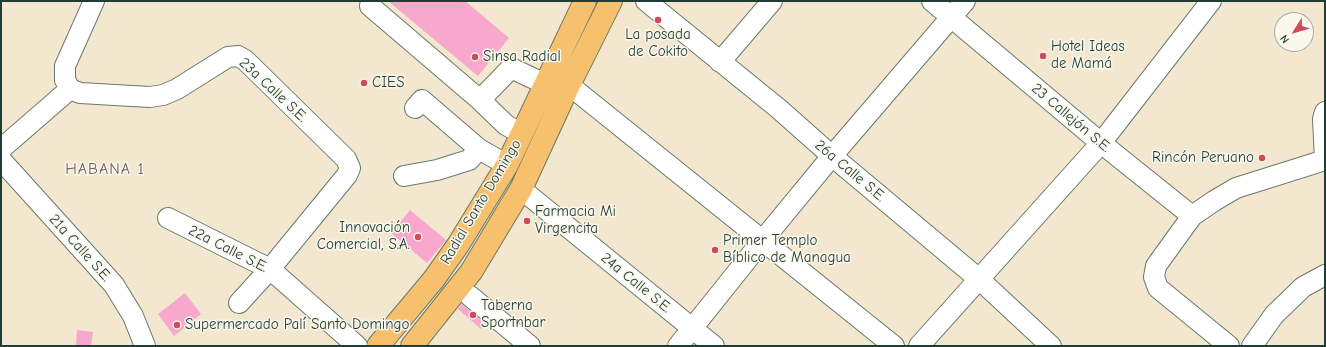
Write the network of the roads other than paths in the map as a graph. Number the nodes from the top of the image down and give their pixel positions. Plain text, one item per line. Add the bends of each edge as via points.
1 (94, 1) edge
2 (585, 1) edge
3 (611, 1) edge
4 (646, 1) edge
5 (772, 1) edge
6 (932, 1) edge
7 (965, 1) edge
8 (1211, 1) edge
9 (370, 6) dead end
10 (952, 17) junction
11 (720, 62) junction
12 (545, 84) junction
13 (569, 85) junction
14 (70, 89) junction
15 (480, 100) junction
16 (415, 108) dead end
17 (1325, 112) edge
18 (522, 134) junction
19 (1101, 143) junction
20 (1, 148) edge
21 (479, 148) junction
22 (832, 156) junction
23 (1, 160) edge
24 (1325, 160) edge
25 (507, 165) junction
26 (404, 176) dead end
27 (522, 189) junction
28 (1192, 216) junction
29 (168, 218) dead end
30 (762, 240) junction
31 (270, 269) junction
32 (1325, 275) edge
33 (980, 280) junction
34 (470, 296) dead end
35 (239, 303) dead end
36 (692, 328) junction
37 (145, 346) edge
38 (357, 346) edge
39 (378, 346) edge
40 (412, 346) edge
41 (530, 346) edge
42 (678, 346) edge
43 (714, 346) edge
44 (894, 346) edge
45 (919, 346) edge
46 (1051, 346) edge
47 (1229, 346) edge
48 (1252, 346) edge

1 - 14 street via 65,66 65,80
2 - 12 main road, Radial Santo Domingo
3 - 13 main road, Radial Santo Domingo
4 - 11 street, 26a Calle S.E.
5 - 11 street
6 - 10 street, 23 Callejón S.E.
7 - 10 street
8 - 19 street
9 - 15 street
10 - 19 street, 23 Callejón S.E.
10 - 22 street
11 - 22 street, 26a Calle S.E.
12 - 15 street via 511,68
12 - 18 main road, Radial Santo Domingo
13 - 27 main road, Radial Santo Domingo
13 - 30 street
14 - 20 street
14 - 31 street, 23a Calle S.E. via 80,93 150,97 163,95 228,57 238,56 245,60 346,159 350,168
15 - 18 street via 506,125
16 - 21 street via 422,100
17 - 24 street
18 - 25 main road, Radial Santo Domingo
19 - 28 street, 23 Callejón S.E.
19 - 33 street
21 - 25 street
21 - 26 street via 469,160 437,170
22 - 30 street
22 - 33 street, 26a Calle S.E.
23 - 37 street, 21a Calle S.E. via 114,286 133,316
24 - 28 street via 1236,188
25 - 39 main road, Radial Santo Domingo via 458,246
27 - 36 street, 24a Calle S.E.
27 - 40 main road, Radial Santo Domingo via 471,272
28 - 47 street via 1156,266 1154,277 1158,288
29 - 31 street, 22a Calle S.E.
30 - 36 street
30 - 44 street
31 - 35 street
31 - 38 street, 22a Calle S.E.
32 - 48 street via 1303,287 1274,315
33 - 45 street
33 - 46 street, 26a Calle S.E.
34 - 41 street
36 - 42 street
36 - 43 street, 24a Calle S.E.

